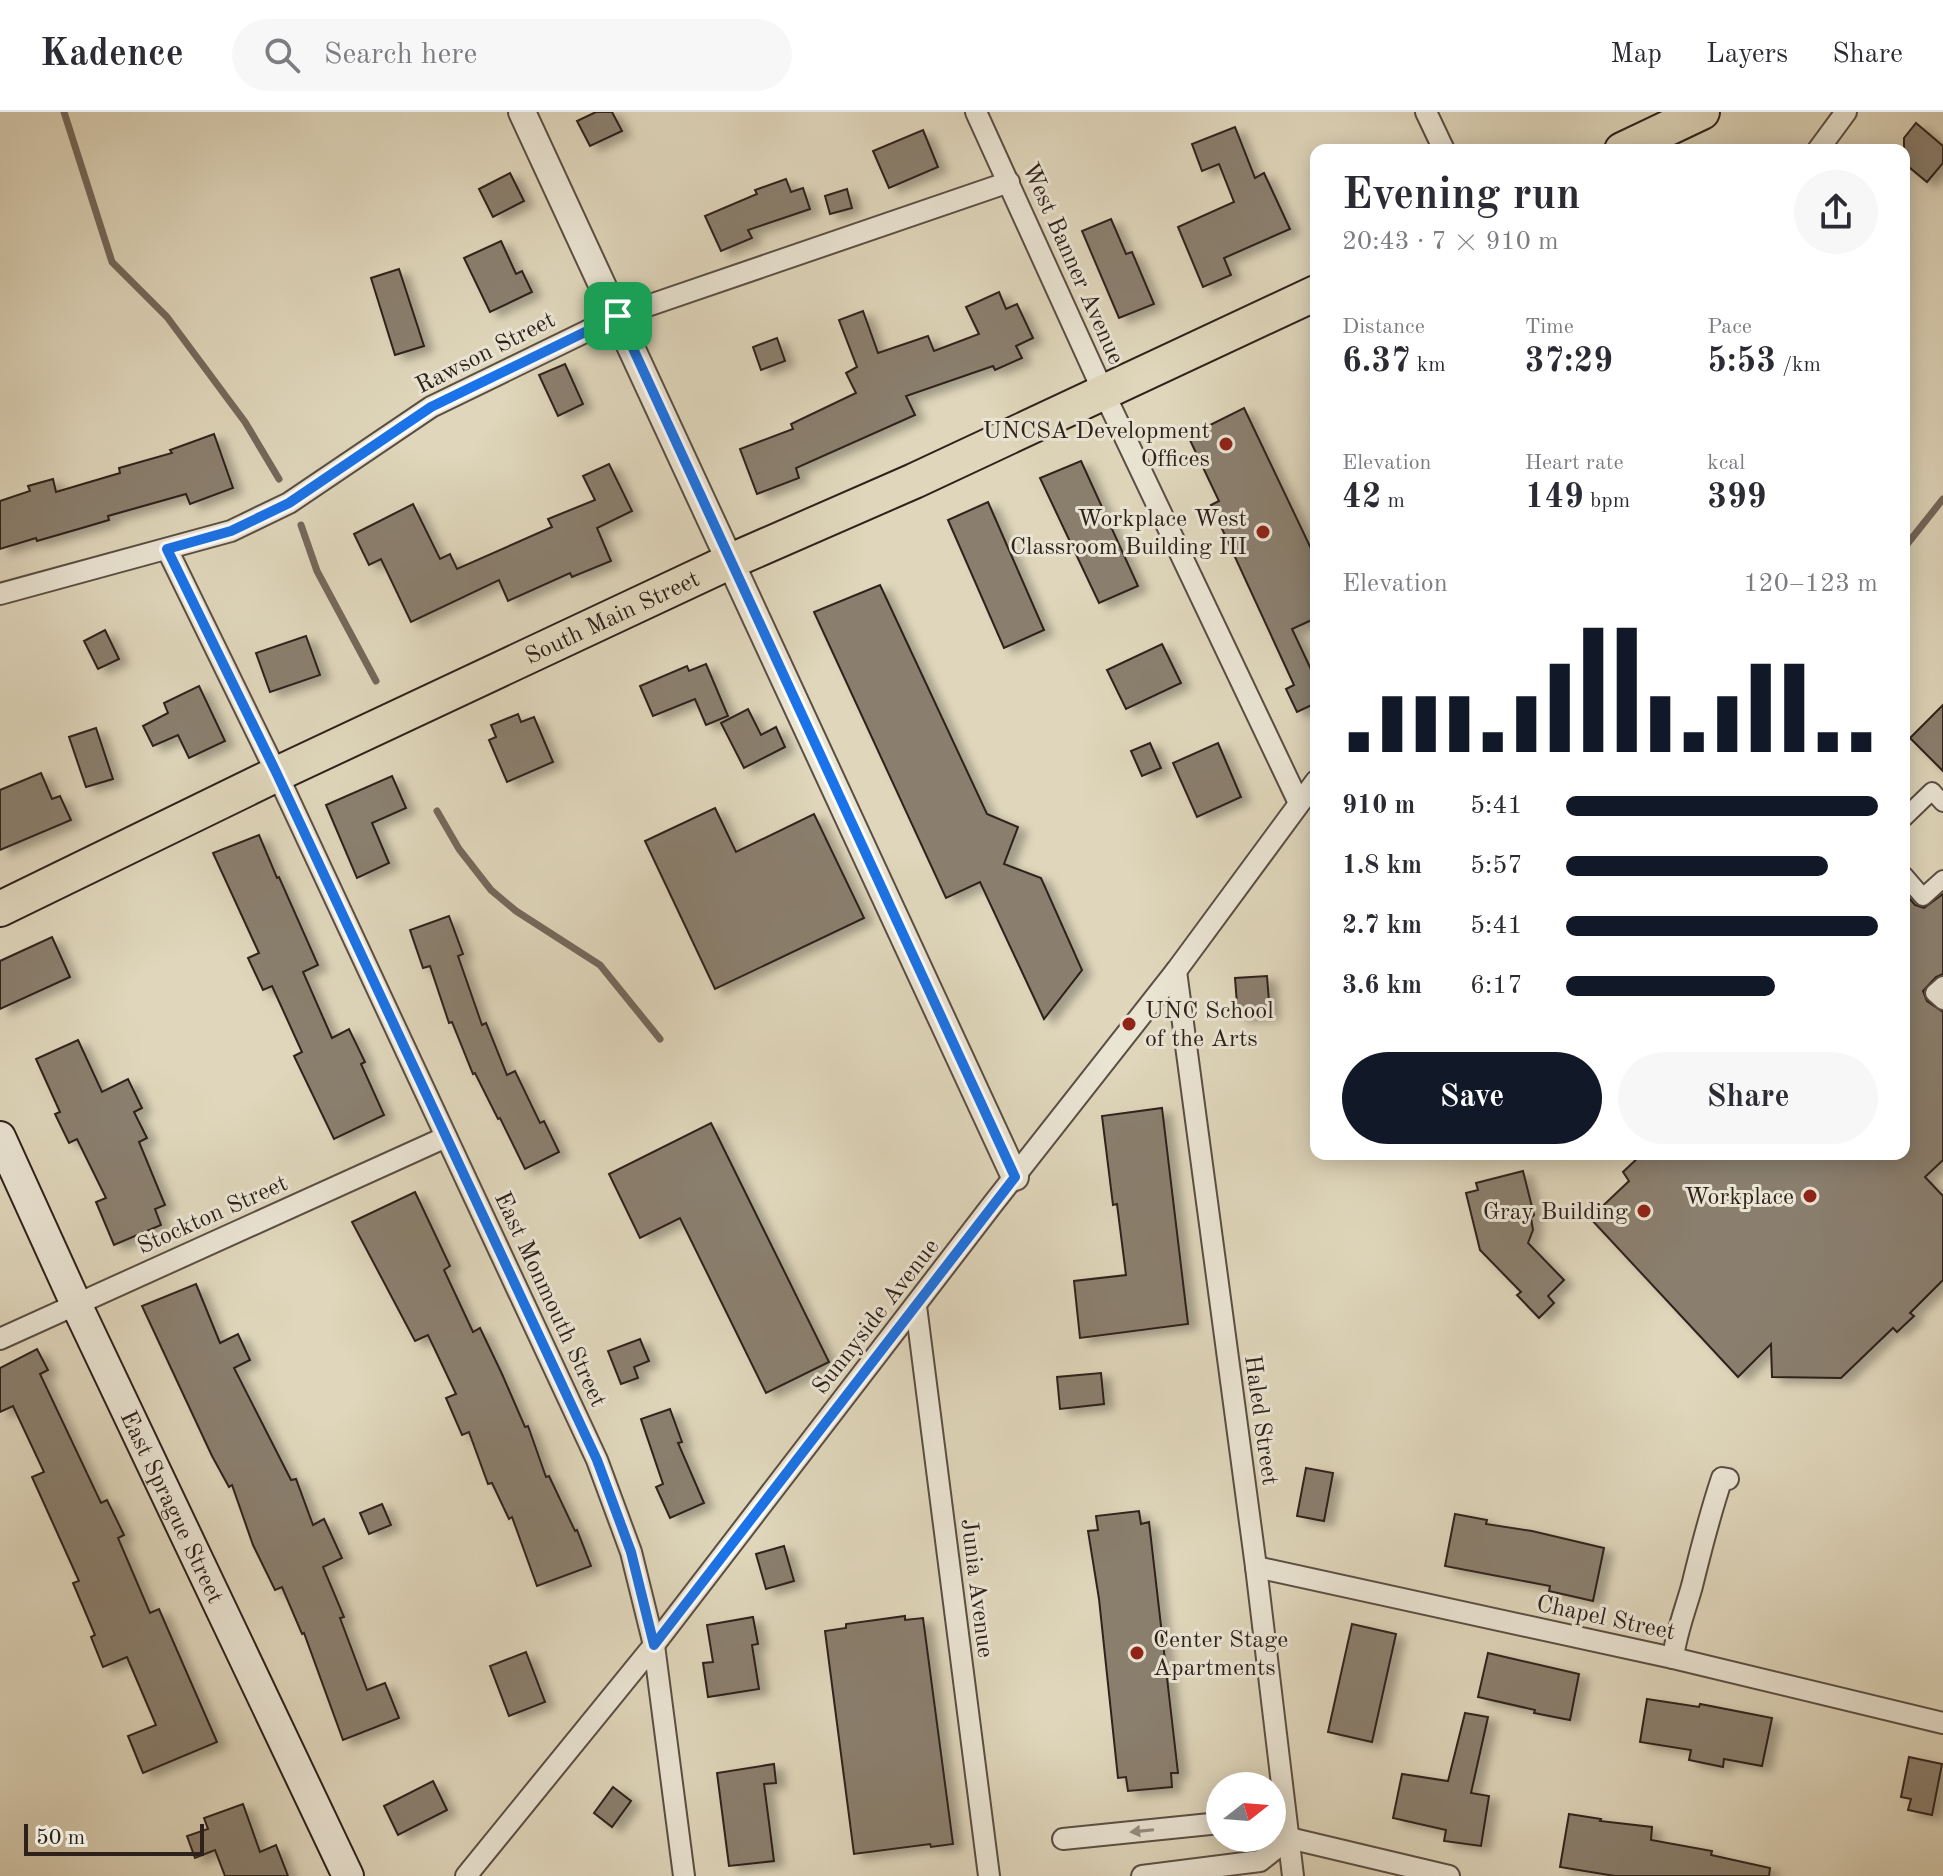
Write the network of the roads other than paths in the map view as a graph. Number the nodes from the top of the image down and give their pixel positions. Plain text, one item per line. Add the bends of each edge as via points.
1 (522, 112) edge
2 (976, 112) edge
3 (1426, 112) edge
4 (1702, 112) edge
5 (1846, 112) edge
6 (1441, 144) edge
7 (1635, 144) edge
8 (1822, 144) edge
9 (1009, 182) junction
10 (1310, 296) edge
11 (618, 316) junction
12 (1103, 391) junction
13 (167, 549) junction
14 (731, 561) junction
15 (0, 594) edge
16 (277, 774) junction
17 (1310, 789) edge
18 (1299, 803) junction
19 (1943, 803) edge
20 (1910, 812) edge
21 (1943, 879) edge
22 (1910, 882) edge
23 (0, 909) edge
24 (1176, 971) junction
25 (1943, 985) edge
26 (1943, 1001) edge
27 (0, 1137) edge
28 (446, 1137) junction
29 (1015, 1177) junction
30 (76, 1304) junction
31 (916, 1306) junction
32 (0, 1339) edge
33 (1728, 1479) dead end
34 (1256, 1567) junction
35 (654, 1645) junction
36 (1673, 1658) junction
37 (1943, 1723) edge
38 (1274, 1772) edge
39 (1206, 1824) edge
40 (1286, 1835) edge
41 (1063, 1839) dead end
42 (1267, 1852) edge
43 (1286, 1852) edge
44 (348, 1876) edge
45 (466, 1876) edge
46 (684, 1876) edge
47 (989, 1876) edge
48 (1142, 1876) edge
49 (1293, 1876) edge
50 (1449, 1876) edge

1 - 11 street
2 - 9 street, West Banner Avenue
3 - 6 street
4 - 7 main road
5 - 8 street
9 - 11 street, Rawson Street
9 - 12 street, West Banner Avenue
10 - 12 main road, South Main Street
11 - 13 street, Rawson Street via 431,407 289,503 231,531
11 - 14 street
12 - 14 main road, South Main Street
12 - 18 street, West Banner Avenue
13 - 15 street, Rawson Street
13 - 16 street, East Monmouth Street
14 - 16 main road, South Main Street
14 - 29 street
16 - 23 main road, South Main Street
16 - 28 street, East Monmouth Street
17 - 18 street, Sunnyside Avenue
18 - 24 street, Sunnyside Avenue
19 - 20 street via 1932,791
21 - 22 street via 1923,897
24 - 29 street, Sunnyside Avenue
24 - 34 street, Haled Street
25 - 26 street via 1934,993
27 - 30 main road, East Sprague Street
28 - 30 street, Stockton Street
28 - 35 street, East Monmouth Street via 597,1460 631,1552
29 - 31 street, Sunnyside Avenue
30 - 32 street, Stockton Street
30 - 44 main road, East Sprague Street
31 - 35 street, Sunnyside Avenue
31 - 47 street, Junia Avenue
33 - 36 street via 1722,1478 1708,1521
34 - 36 street, Chapel Street
34 - 38 street, Haled Street
35 - 45 street, Sunnyside Avenue
35 - 46 street, East Monmouth Street
36 - 37 street, Chapel Street
39 -> 41 street
40 - 50 street
42 - 48 street via 1260,1861
43 - 49 street, Haled Street

